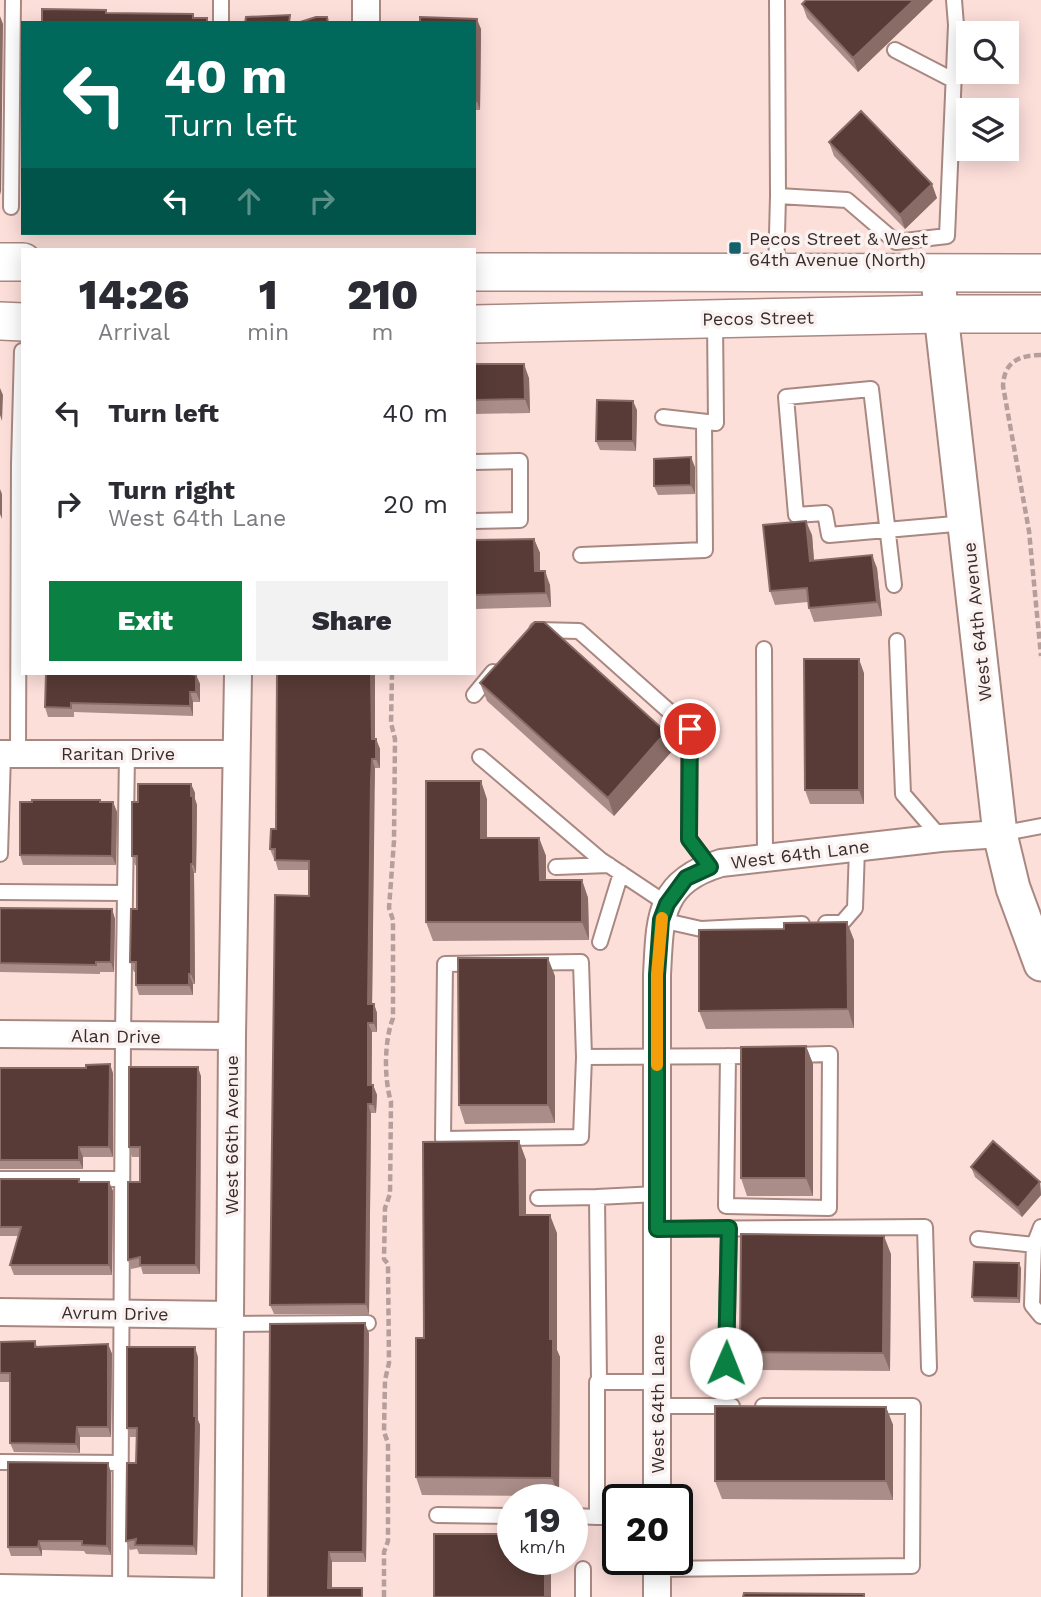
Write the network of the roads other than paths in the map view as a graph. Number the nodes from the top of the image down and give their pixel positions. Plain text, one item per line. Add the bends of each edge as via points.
1 (13, 0) edge
2 (221, 0) edge
3 (366, 0) edge
4 (777, 0) edge
5 (954, 0) edge
6 (221, 21) edge
7 (366, 21) edge
8 (895, 50) dead end
9 (953, 80) junction
10 (17, 108) edge
11 (778, 196) junction
12 (11, 207) dead end
13 (0, 262) edge
14 (21, 262) edge
15 (476, 272) edge
16 (776, 273) junction
17 (938, 273) junction
18 (1041, 273) edge
19 (941, 314) junction
20 (1041, 314) edge
21 (715, 319) junction
22 (0, 321) edge
23 (21, 322) edge
24 (476, 324) edge
25 (663, 417) dead end
26 (704, 422) junction
27 (476, 462) edge
28 (21, 464) edge
29 (476, 521) edge
30 (966, 523) junction
31 (887, 530) junction
32 (581, 555) dead end
33 (894, 585) dead end
34 (522, 639) edge
35 (897, 642) dead end
36 (20, 647) edge
37 (764, 649) dead end
38 (506, 658) edge
39 (238, 675) edge
40 (474, 695) dead end
41 (127, 753) junction
42 (7, 754) edge
43 (236, 754) junction
44 (480, 757) dead end
45 (1041, 826) edge
46 (1000, 834) junction
47 (941, 838) junction
48 (857, 848) junction
49 (0, 854) edge
50 (765, 858) junction
51 (556, 867) dead end
52 (710, 867) junction
53 (615, 869) junction
54 (0, 892) edge
55 (125, 893) junction
56 (664, 912) junction
57 (600, 942) dead end
58 (1041, 964) edge
59 (0, 1034) edge
60 (123, 1036) junction
61 (232, 1036) junction
62 (584, 1056) junction
63 (729, 1056) junction
64 (657, 1057) junction
65 (0, 1179) edge
66 (122, 1179) junction
67 (657, 1194) junction
68 (597, 1197) junction
69 (538, 1198) dead end
70 (1041, 1227) edge
71 (729, 1228) junction
72 (657, 1229) junction
73 (978, 1239) dead end
74 (1034, 1245) junction
75 (0, 1312) edge
76 (123, 1314) junction
77 (1041, 1316) edge
78 (230, 1320) junction
79 (368, 1323) edge
80 (726, 1363) dead end
81 (929, 1368) dead end
82 (599, 1382) junction
83 (657, 1394) junction
84 (0, 1462) edge
85 (121, 1464) junction
86 (657, 1484) edge
87 (437, 1515) dead end
88 (497, 1516) edge
89 (588, 1517) edge
90 (597, 1517) junction
91 (602, 1517) edge
92 (693, 1564) edge
93 (583, 1575) edge
94 (657, 1575) edge
95 (7, 1591) edge
96 (120, 1593) edge
97 (228, 1595) edge
98 (583, 1597) edge
99 (657, 1597) edge

1 - 10 lane
2 - 6 lane
3 - 7 street
4 - 11 lane
5 - 9 lane
8 - 9 lane
9 - 11 lane via 947,236 896,242 847,200
10 - 12 lane
11 - 16 lane
13 - 14 main road
15 - 16 main road
16 - 17 main road
17 - 18 main road
17 - 19 street, West 64th Avenue
19 - 20 main road, Pecos Street
19 - 21 main road, Pecos Street
19 - 30 street, West 64th Avenue
21 - 24 main road, Pecos Street
21 - 26 lane via 716,423
22 - 23 main road
25 - 26 lane
26 - 32 lane via 705,550
27 - 29 lane via 520,461 520,520
28 - 36 lane
30 - 31 lane
30 - 46 street, West 64th Avenue
31 - 31 lane via 829,536 825,513 796,514 786,397 871,388
31 - 33 lane
34 - 52 lane via 530,630 579,631 690,729 689,839
35 - 47 lane via 904,794
36 - 42 lane
37 - 50 lane
38 - 40 lane
39 - 43 street, West 66th Avenue
41 - 42 street, Raritan Drive
41 - 43 street, Raritan Drive
41 - 55 lane
42 - 49 lane
43 - 61 street, West 66th Avenue
44 - 53 lane
45 - 46 lane
46 - 47 street, West 64th Lane
46 - 58 street, West 64th Avenue via 1016,899
47 - 48 street, West 64th Lane
48 - 50 street, West 64th Lane
48 - 56 lane via 855,908 842,923 701,929
50 - 52 street, West 64th Lane
51 - 53 lane
52 - 56 street, West 64th Lane via 686,878
53 - 56 lane
53 - 57 lane
54 - 55 lane
55 - 60 lane
56 - 64 street, West 64th Lane via 657,975
59 - 60 street, Alan Drive
60 - 61 street, Alan Drive
60 - 66 lane
61 - 78 street, West 66th Avenue
62 - 62 lane via 580,962 445,964 443,1139 581,1137
62 - 64 lane
63 - 63 lane via 726,1206 829,1208 831,1054
63 - 64 lane
64 - 67 street, West 64th Lane
65 - 66 lane
66 - 76 lane
67 - 68 lane
67 - 72 street, West 64th Lane
68 - 69 lane
68 - 82 lane
70 - 74 lane
71 - 72 lane
71 - 80 lane
71 - 81 lane via 925,1227
72 - 83 street, West 64th Lane
73 - 74 lane
74 - 77 lane via 1032,1305
75 - 76 street, Avrum Drive
76 - 78 street, Avrum Drive
76 - 85 lane
78 - 79 lane
78 - 97 street, West 66th Avenue
82 - 83 lane
82 - 90 lane
83 - 86 street, West 64th Lane
83 - 92 lane via 913,1406 912,1566
84 - 85 lane
85 - 96 lane
87 - 88 lane
89 - 90 lane
90 - 91 lane
93 - 98 lane
94 - 99 street
95 - 96 street
96 - 97 street

